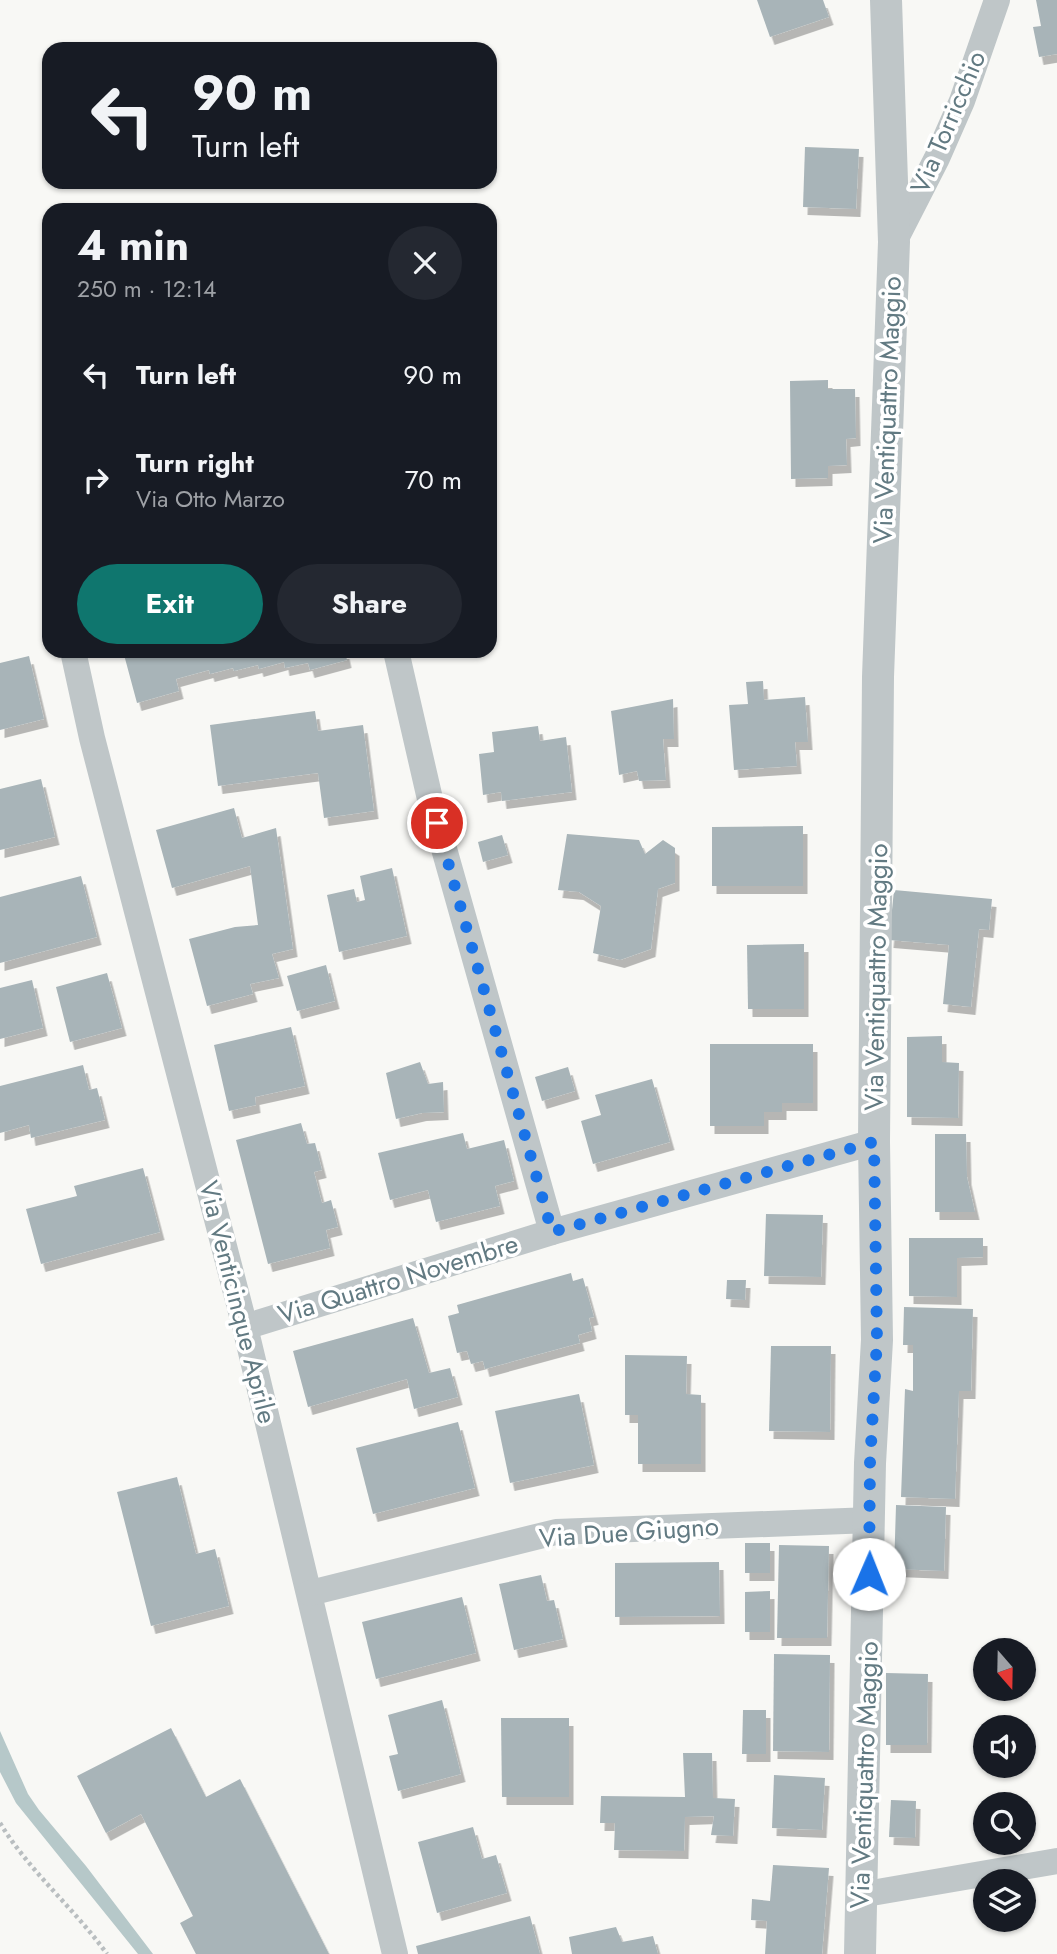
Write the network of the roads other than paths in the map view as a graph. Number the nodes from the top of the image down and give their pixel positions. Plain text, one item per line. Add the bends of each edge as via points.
1 (886, 0) edge
2 (997, 0) edge
3 (894, 242) junction
4 (75, 658) edge
5 (397, 658) edge
6 (874, 1142) junction
7 (552, 1232) junction
8 (245, 1327) junction
9 (871, 1520) junction
10 (310, 1593) junction
11 (1057, 1861) edge
12 (860, 1895) junction
13 (395, 1954) edge
14 (860, 1954) edge

1 - 3 street, Via Ventiquattro Maggio
2 - 3 street, Via Torricchio via 957,112
3 - 6 street, Via Ventiquattro Maggio via 878,677
4 - 8 street, Via Venticinque Aprile
5 - 7 street via 434,812
6 - 7 street, Via Quattro Novembre
6 - 9 street, Via Ventiquattro Maggio via 877,1340
7 - 8 street, Via Quattro Novembre
8 - 10 street, Via Venticinque Aprile
9 - 10 street, Via Due Giugno via 556,1532
9 - 12 street, Via Ventiquattro Maggio
10 - 13 street, Via Venticinque Aprile
11 - 12 street
12 - 14 street, Via Ventiquattro Maggio

